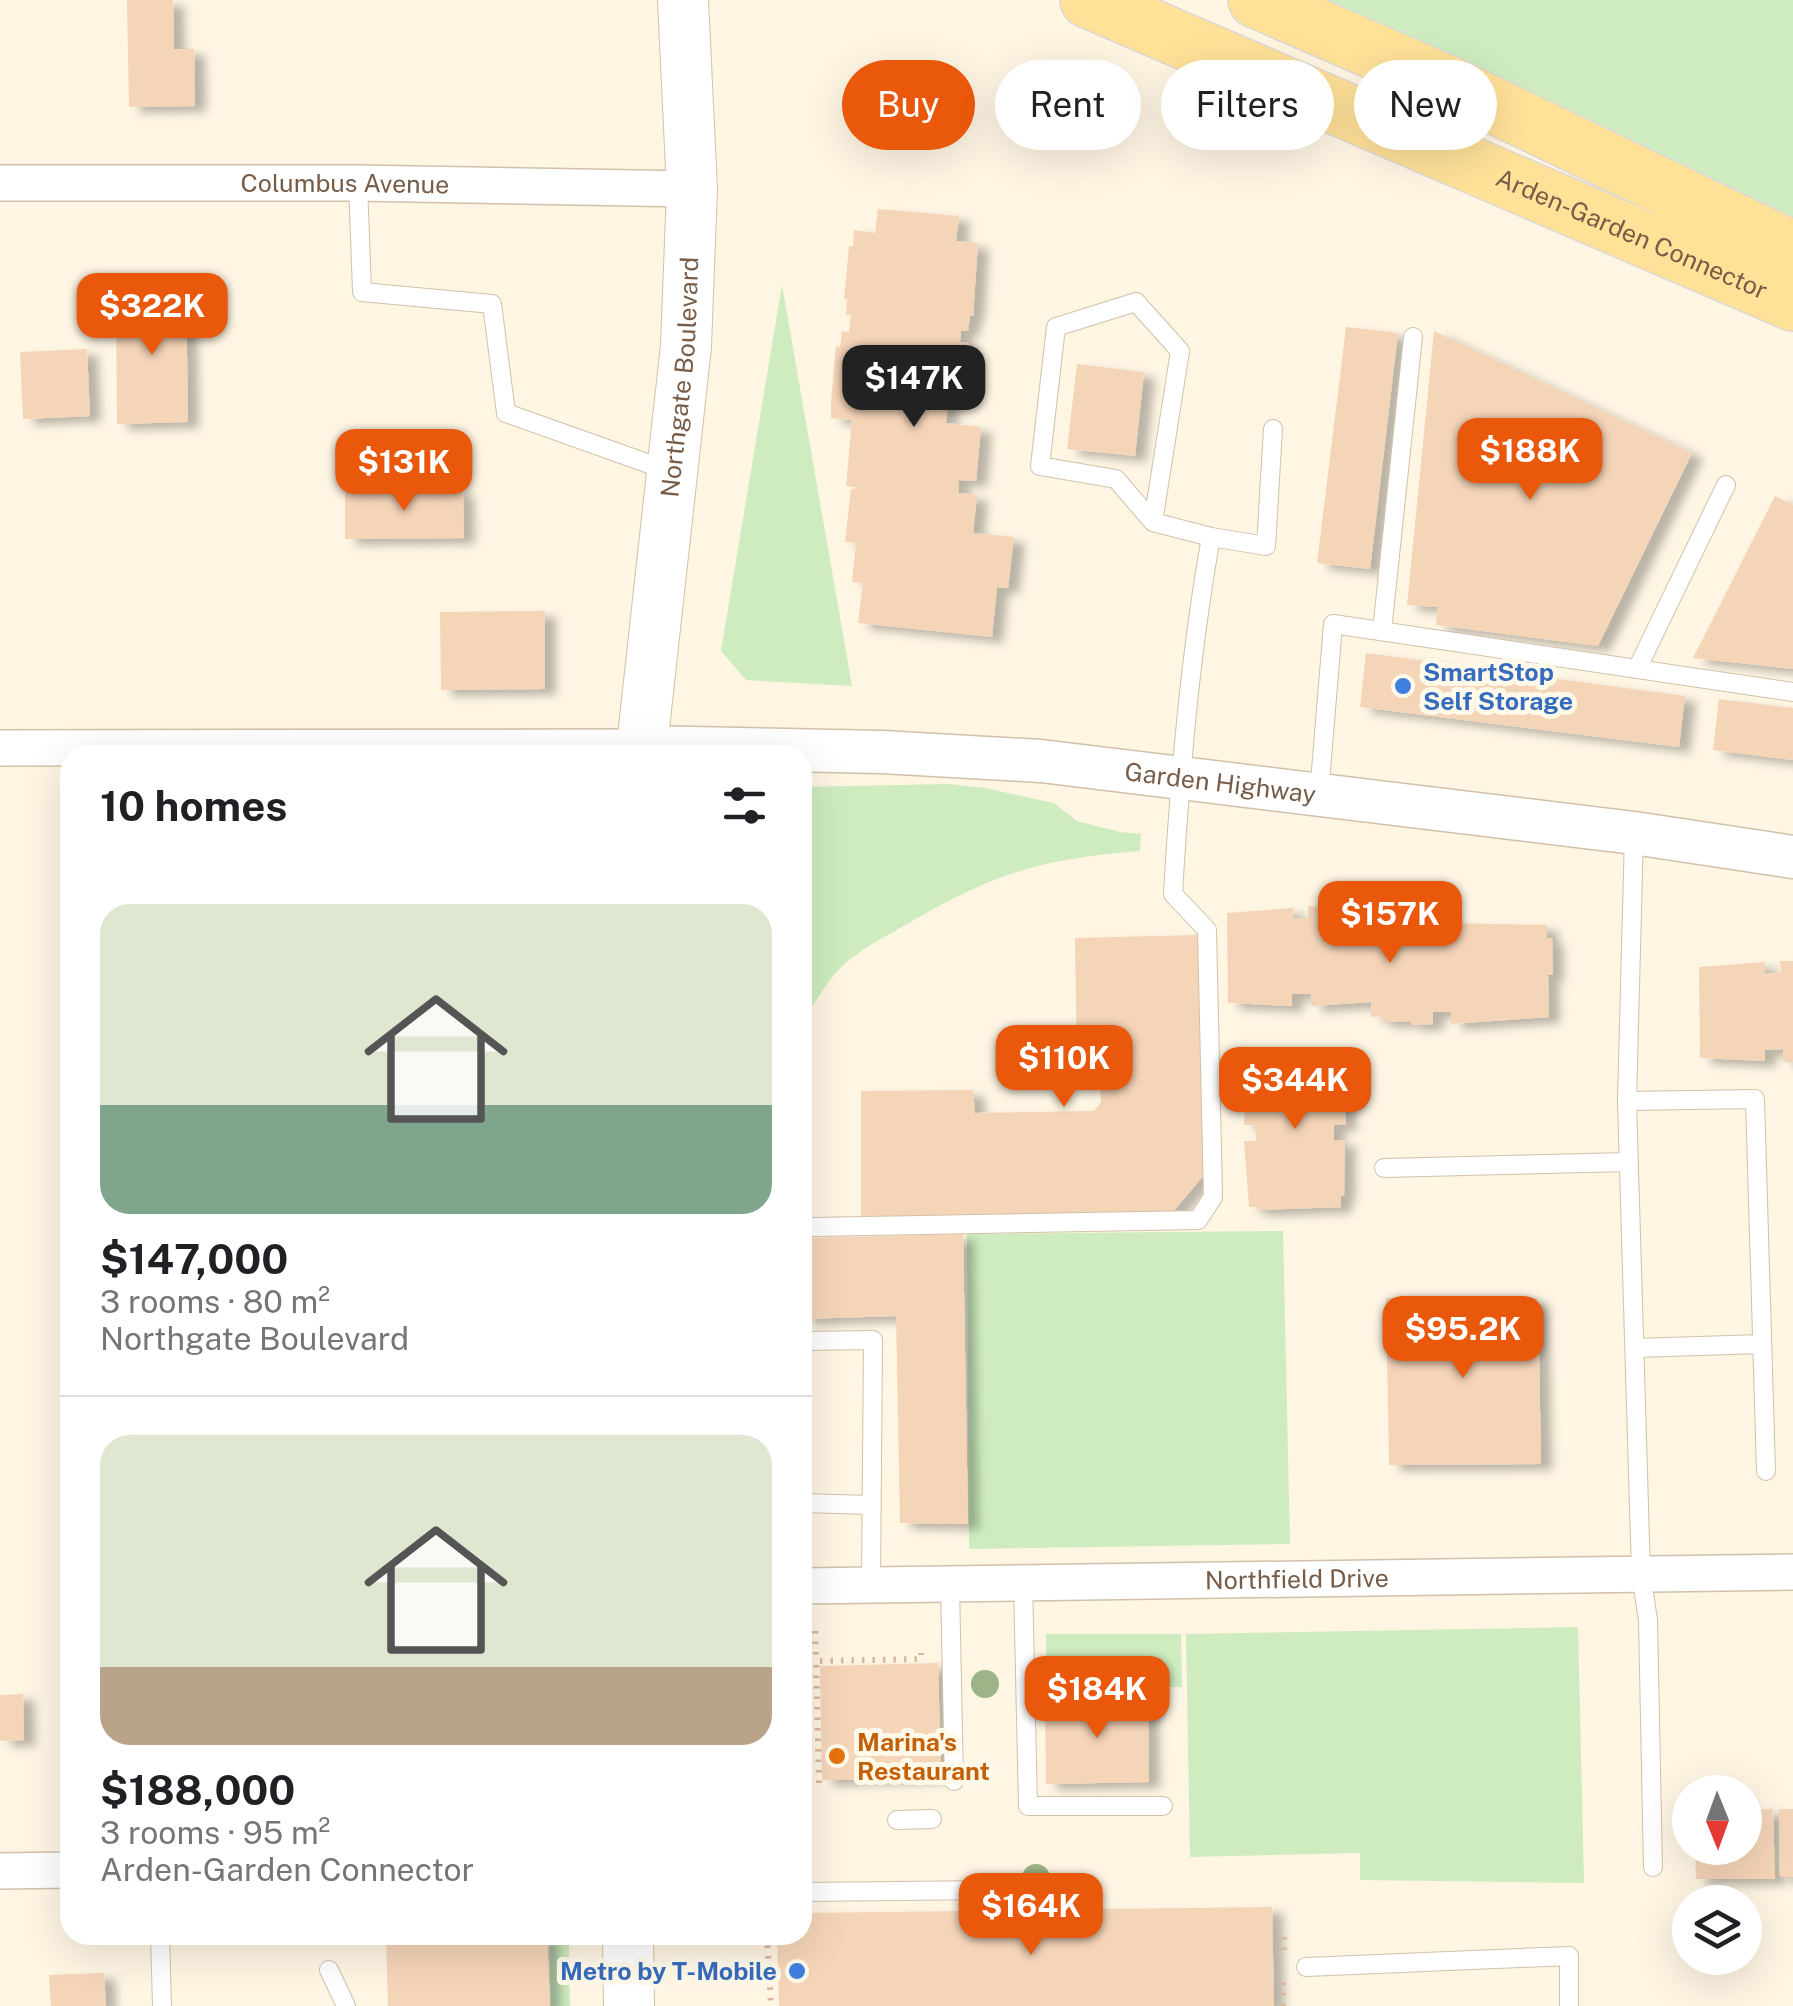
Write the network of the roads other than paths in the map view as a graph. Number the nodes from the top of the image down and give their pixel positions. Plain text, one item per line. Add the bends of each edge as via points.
1 (683, 0) edge
2 (1088, 0) edge
3 (1256, 0) edge
4 (358, 182) junction
5 (0, 184) edge
6 (692, 189) junction
7 (1793, 248) edge
8 (1793, 303) edge
9 (1413, 337) dead end
10 (1273, 429) dead end
11 (674, 473) junction
12 (1726, 484) dead end
13 (1153, 522) junction
14 (1211, 536) junction
15 (1382, 631) junction
16 (1637, 669) junction
17 (1793, 692) edge
18 (643, 745) edge
19 (0, 748) edge
20 (60, 748) edge
21 (812, 752) edge
22 (1180, 779) junction
23 (1319, 795) junction
24 (1634, 833) junction
25 (1793, 857) edge
26 (1627, 1101) junction
27 (1629, 1162) junction
28 (1384, 1168) dead end
29 (812, 1227) edge
30 (812, 1341) edge
31 (1762, 1344) junction
32 (1634, 1348) junction
33 (1766, 1471) dead end
34 (812, 1503) edge
35 (871, 1505) junction
36 (1793, 1572) edge
37 (1641, 1574) junction
38 (1023, 1583) junction
39 (950, 1584) junction
40 (871, 1585) junction
41 (812, 1586) edge
42 (954, 1782) dead end
43 (1163, 1806) dead end
44 (932, 1819) dead end
45 (897, 1820) dead end
46 (1654, 1867) dead end
47 (0, 1870) edge
48 (60, 1870) edge
49 (992, 1890) dead end
50 (812, 1892) edge
51 (160, 1945) edge
52 (628, 1945) edge
53 (1306, 1967) dead end
54 (329, 1970) dead end
55 (162, 2006) edge
56 (346, 2006) edge
57 (629, 2006) edge
58 (1569, 2006) edge

1 - 6 main road, Northgate Boulevard
2 - 8 main road, Arden-Garden Connector
3 - 7 main road, Arden-Garden Connector
4 - 5 street, Columbus Avenue
4 - 6 street, Columbus Avenue
4 - 11 lane via 362,292 492,304 506,413
6 - 11 main road, Northgate Boulevard
9 - 15 lane
10 - 14 lane via 1266,546
11 - 18 main road, Northgate Boulevard
12 - 16 lane
13 - 13 lane via 1116,479 1040,466 1056,328 1136,302 1180,352
13 - 14 lane
14 - 22 lane
15 - 16 lane
15 - 23 lane via 1332,624
16 - 17 lane
19 - 20 street
21 - 22 street, Garden Highway via 1041,761
22 - 23 street, Garden Highway
22 - 29 lane via 1173,894 1207,930 1214,1197 1198,1220
23 - 24 street, Garden Highway
24 - 25 street, Garden Highway
24 - 26 lane
26 - 27 lane
26 - 31 lane via 1755,1099
27 - 28 lane
27 - 32 lane
30 - 35 lane via 873,1340
31 - 32 lane
31 - 33 lane
32 - 37 lane
34 - 35 lane
35 - 40 lane
36 - 37 street, Northfield Drive
37 - 38 street, Northfield Drive
37 - 46 lane via 1649,1637
38 - 39 street, Northfield Drive
38 - 43 lane via 1028,1806
39 - 40 street, Northfield Drive
39 - 42 lane
40 - 41 street, Northfield Drive
44 - 45 lane
47 - 48 street
49 - 50 lane
51 - 55 lane
52 - 57 main road
53 - 58 lane via 1569,1956
54 - 56 lane

